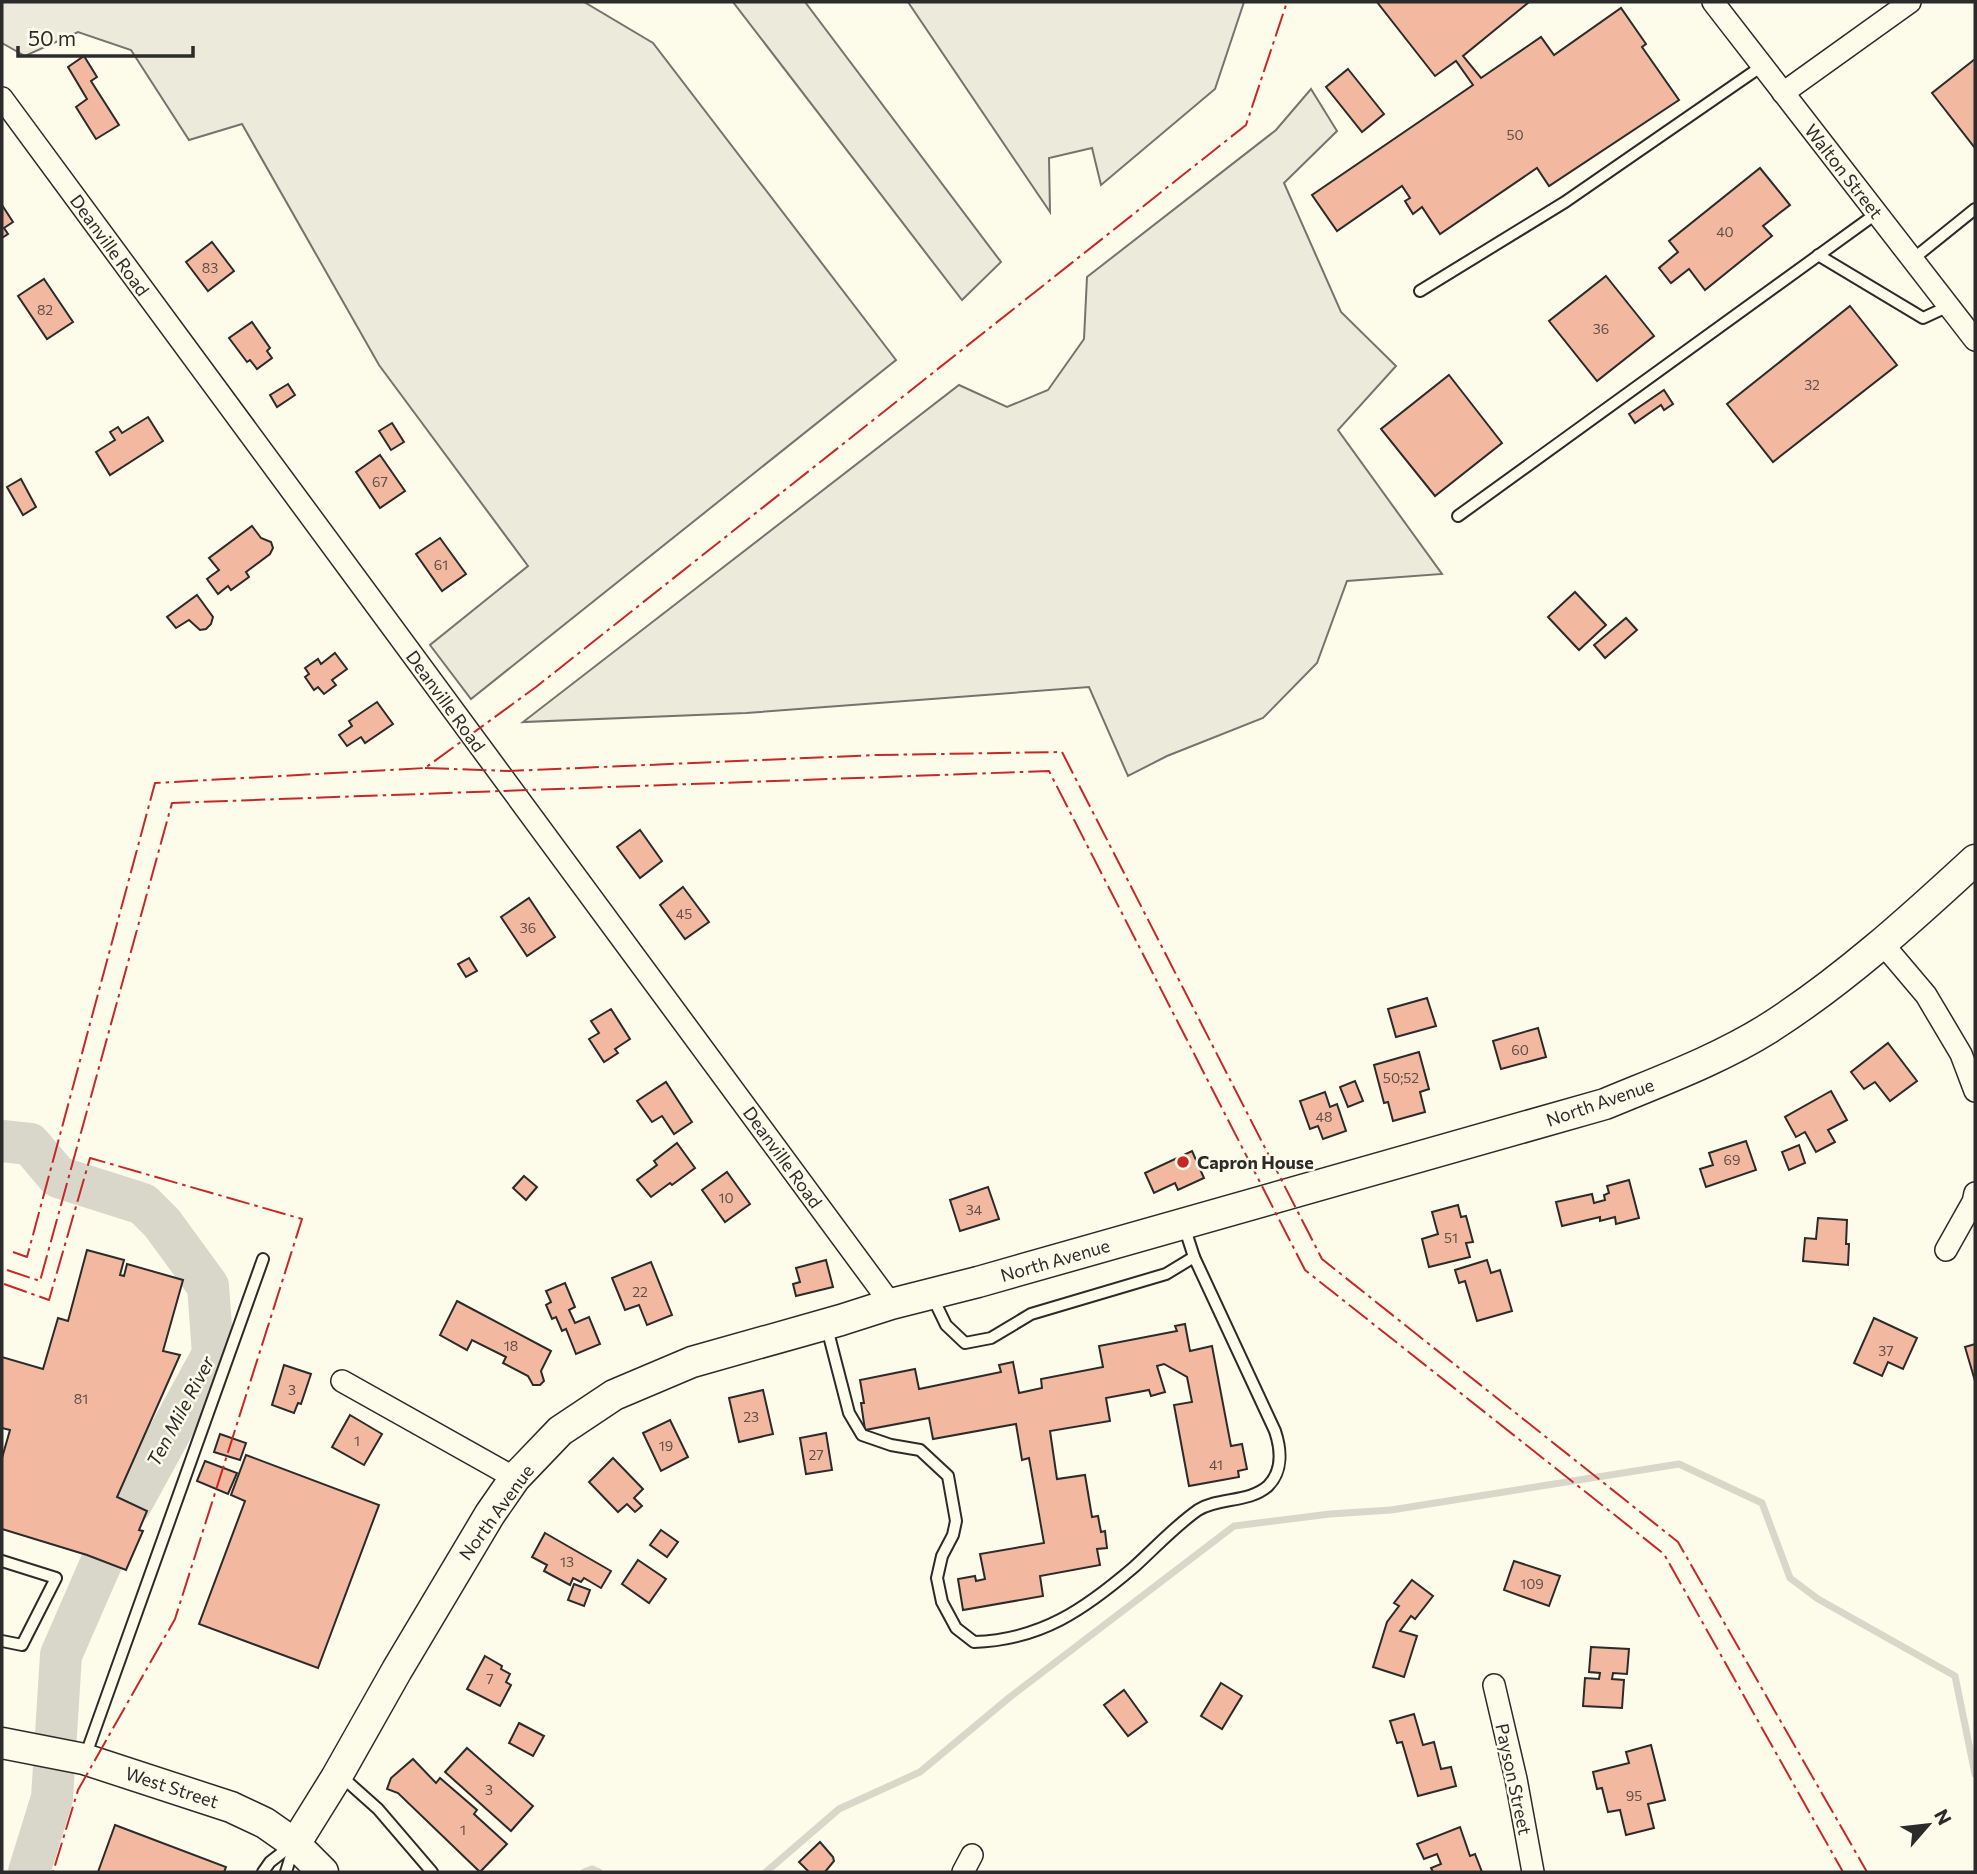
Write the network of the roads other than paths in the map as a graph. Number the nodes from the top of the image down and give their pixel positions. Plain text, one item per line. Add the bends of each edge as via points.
1 (1713, 2) edge
2 (1910, 2) edge
3 (1762, 66) junction
4 (1783, 93) junction
5 (2, 98) edge
6 (1975, 209) edge
7 (1877, 213) junction
8 (1818, 255) junction
9 (1913, 259) junction
10 (1420, 291) dead end
11 (1949, 306) junction
12 (1975, 340) edge
13 (1458, 516) dead end
14 (1975, 860) edge
15 (1882, 943) junction
16 (1975, 1091) edge
17 (1975, 1193) edge
18 (1183, 1223) junction
19 (1945, 1250) dead end
20 (1194, 1257) junction
21 (263, 1259) dead end
22 (931, 1294) junction
23 (891, 1304) junction
24 (826, 1324) junction
25 (342, 1381) dead end
26 (515, 1478) junction
27 (2, 1560) edge
28 (2, 1641) edge
29 (1494, 1685) dead end
30 (13, 1744) edge
31 (84, 1759) junction
32 (339, 1774) junction
33 (295, 1844) junction
34 (262, 1872) edge
35 (286, 1872) edge
36 (323, 1872) edge
37 (432, 1872) edge
38 (1534, 1872) edge

1 - 3 street, Walton Street
2 - 4 street
3 - 4 street, Walton Street
3 - 10 lane via 1564,202
4 - 7 street, Walton Street
5 - 23 street, Deanville Road
6 - 9 lane
7 - 8 lane
7 - 9 street, Walton Street
8 - 11 lane via 1923,318
8 - 13 lane
9 - 11 street, Walton Street
11 - 12 street, Walton Street
14 - 15 main road, North Avenue
15 - 16 street via 1926,995 1961,1054
15 - 18 main road, North Avenue via 1767,1029 1686,1071 1605,1104
17 - 19 street
18 - 20 lane
18 - 22 main road, North Avenue
20 - 22 lane via 1166,1274 1031,1314 991,1338 965,1343 946,1325
20 - 24 lane via 1275,1431 1280,1448 1278,1468 1268,1485 1249,1496 1200,1509 1084,1606 1052,1625 1001,1641 974,1642 956,1628 942,1602 937,1578 956,1521 948,1476 920,1450 862,1435 849,1413
21 - 31 lane
22 - 23 main road, North Avenue
23 - 24 main road, North Avenue
24 - 26 main road, North Avenue via 692,1362 614,1395 560,1431
25 - 26 street
26 - 32 main road, North Avenue via 459,1563
27 - 28 lane via 56,1578 22,1645
29 - 38 street, Payson Street
30 - 31 main road, West Street
31 - 33 main road, West Street via 231,1807
32 - 33 main road, North Avenue
32 - 37 lane via 378,1809
33 - 34 lane
33 - 35 lane
33 - 36 main road, West Street

